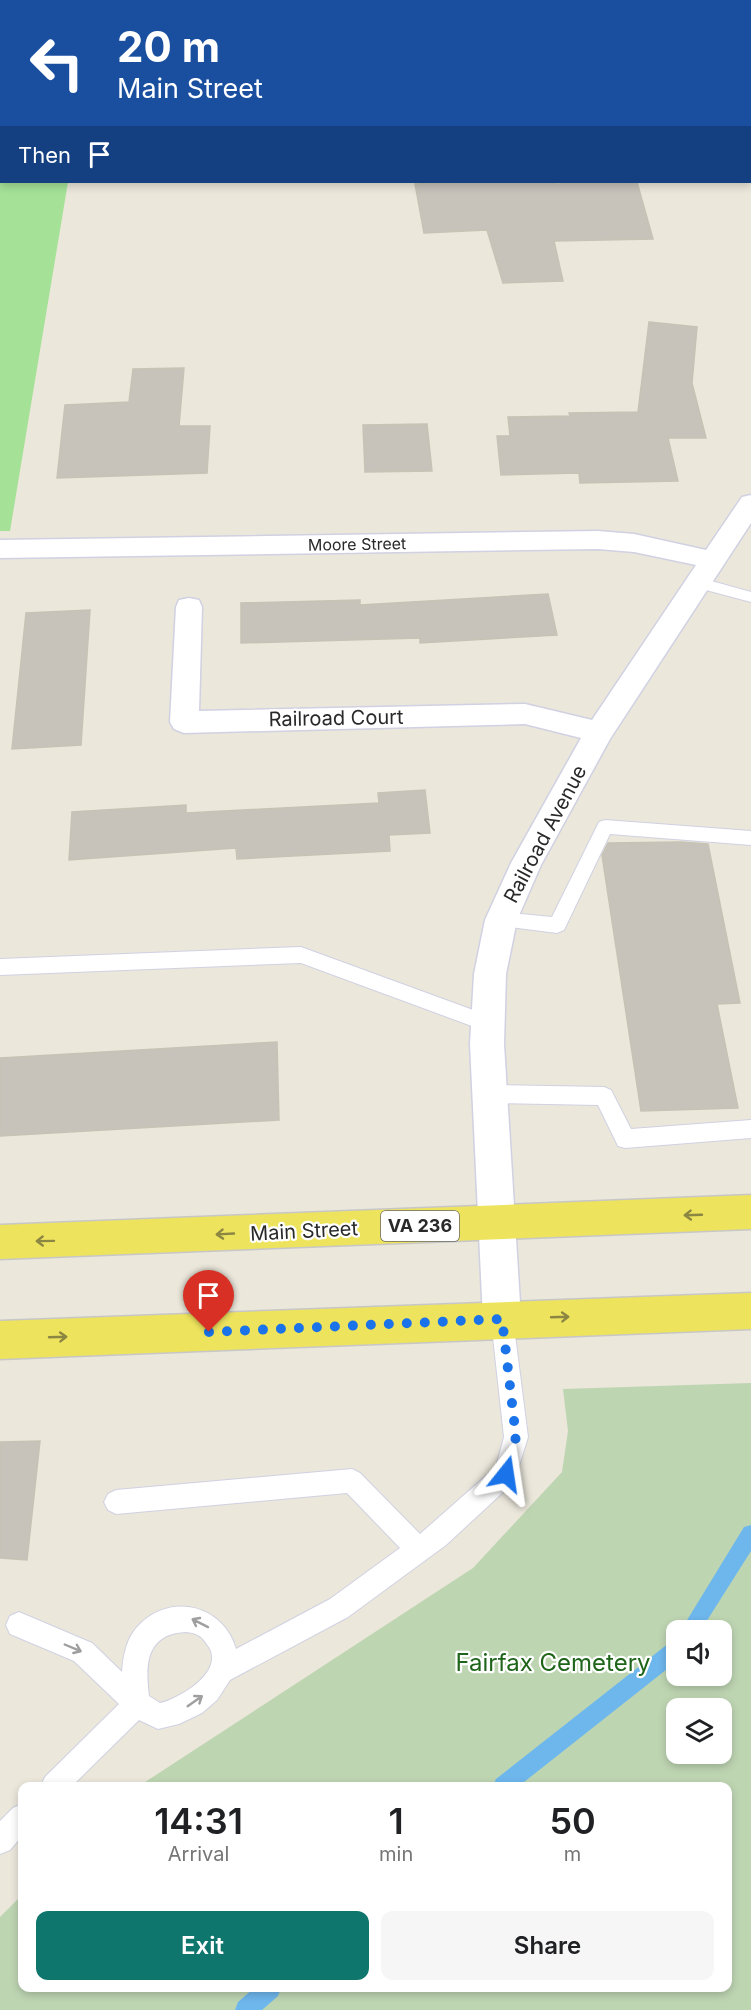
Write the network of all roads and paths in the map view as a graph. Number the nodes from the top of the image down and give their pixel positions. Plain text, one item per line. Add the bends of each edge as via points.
1 (751, 503) edge
2 (0, 549) edge
3 (704, 571) junction
4 (751, 597) edge
5 (189, 608) dead end
6 (599, 732) junction
7 (751, 838) edge
8 (501, 920) junction
9 (0, 967) edge
10 (488, 1024) junction
11 (489, 1094) junction
12 (751, 1129) edge
13 (751, 1212) edge
14 (496, 1222) junction
15 (0, 1242) edge
16 (751, 1311) edge
17 (502, 1319) junction
18 (0, 1340) edge
19 (116, 1502) dead end
20 (419, 1550) junction
21 (19, 1625) dead end
22 (221, 1671) junction
23 (137, 1704) junction
24 (58, 1782) edge
25 (18, 1821) edge
26 (0, 1840) edge

1 - 3 street, Railroad Avenue
2 - 3 street, Moore Street via 598,540 634,543
3 - 4 lane
3 - 6 street, Railroad Avenue
5 - 6 street, Railroad Court via 184,722 525,714
6 - 8 street, Railroad Avenue via 526,863
7 - 8 lane via 605,828 557,925
8 - 10 street, Railroad Avenue via 490,974
9 - 10 lane via 301,955
10 - 11 street, Railroad Avenue
11 - 12 lane via 604,1096 625,1139
11 - 14 street, Railroad Avenue
13 -> 14 main road, Main Street / VA 236
14 -> 15 main road, Main Street / VA 236
14 - 17 street, Railroad Avenue
17 -> 16 main road
18 -> 17 main road
17 - 20 lane via 516,1437 506,1474
19 - 20 lane via 352,1480
20 - 22 lane via 339,1608
21 -> 23 lane via 83,1652
23 -> 22 lane via 158,1716 184,1708 208,1692
22 -> 23 lane via 223,1647 212,1630 193,1619 171,1619 148,1632 136,1652
23 - 24 lane
25 - 26 lane

